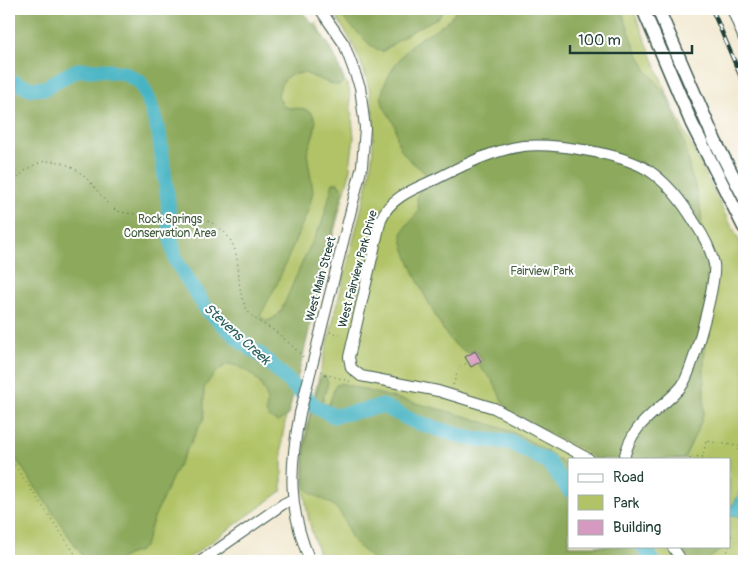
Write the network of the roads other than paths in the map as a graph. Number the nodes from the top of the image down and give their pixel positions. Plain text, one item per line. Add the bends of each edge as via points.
1 (320, 9) edge
2 (642, 9) edge
3 (658, 9) edge
4 (732, 9) edge
5 (744, 39) edge
6 (744, 197) edge
7 (744, 227) edge
8 (587, 458) edge
9 (624, 458) edge
10 (293, 499) junction
11 (673, 548) edge
12 (201, 561) edge
13 (310, 561) edge
14 (682, 561) edge

1 - 10 street, West Main Street, bridge via 344,44 360,87 365,128 362,166 293,448
2 - 7 main road via 692,124
3 - 6 main road via 715,141
4 - 5 street
8 - 9 street, West Fairview Park Drive via 497,409 450,394 361,376 351,368 353,337 382,218 390,204 474,161 522,146 560,146 633,163 658,178 670,190 708,246 715,275 688,377 637,428 630,437
10 - 12 street
10 - 13 street, West Main Street via 300,535
11 - 14 street

